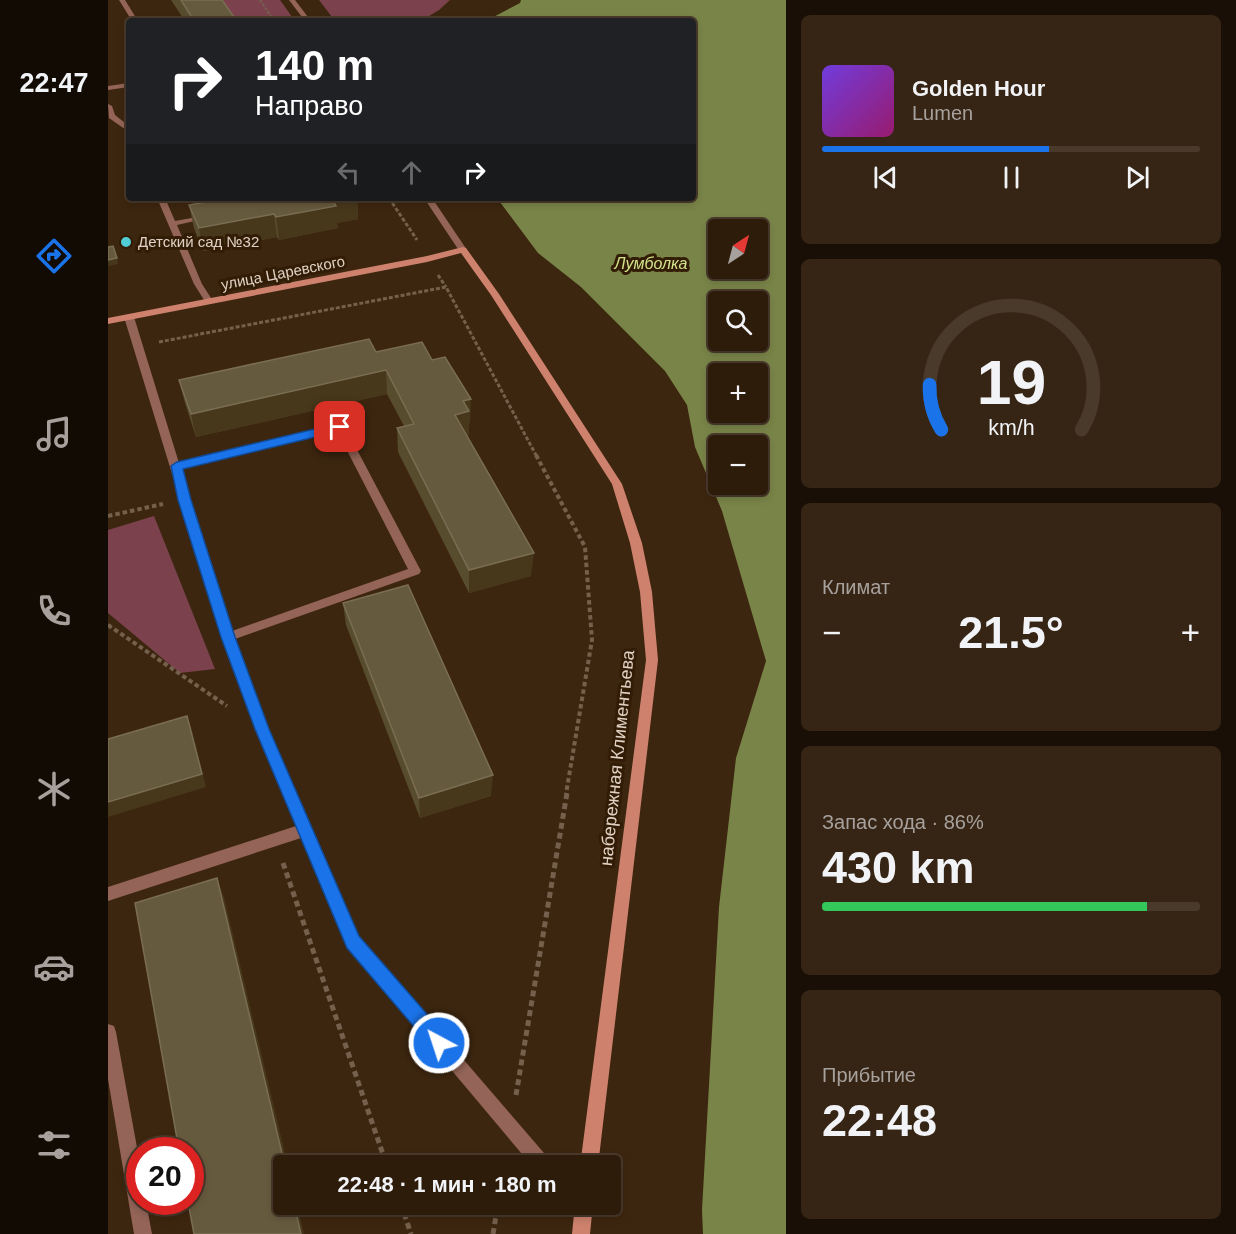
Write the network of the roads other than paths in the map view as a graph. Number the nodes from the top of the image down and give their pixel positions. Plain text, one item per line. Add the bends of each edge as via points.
1 (122, 0) edge
2 (292, 0) edge
3 (133, 18) edge
4 (306, 18) edge
5 (126, 85) edge
6 (108, 88) edge
7 (108, 106) edge
8 (110, 117) edge
9 (126, 128) edge
10 (162, 201) edge
11 (430, 201) edge
12 (218, 215) edge
13 (171, 224) junction
14 (463, 250) junction
15 (209, 301) junction
16 (129, 317) junction
17 (108, 321) edge
18 (177, 466) junction
19 (228, 637) junction
20 (305, 830) junction
21 (108, 894) edge
22 (108, 1032) edge
23 (535, 1155) edge
24 (590, 1155) edge
25 (581, 1215) edge
26 (143, 1234) edge
27 (581, 1234) edge

1 - 3 street
2 - 4 street
5 - 6 street
7 - 8 street
8 - 9 street
10 - 13 street
11 - 14 street, набережная Климентьева
12 - 13 street
13 - 15 street
14 - 15 street, улица Царевского
14 - 24 street, набережная Климентьева via 617,484 636,543 646,592 652,660
15 - 16 street, улица Царевского
16 - 17 street, улица Царевского
16 - 18 street
18 - 19 street
18 - 19 street via 340,427 415,571
19 - 20 street
20 - 21 street
20 - 23 street via 353,942
22 - 26 street
25 - 27 street

